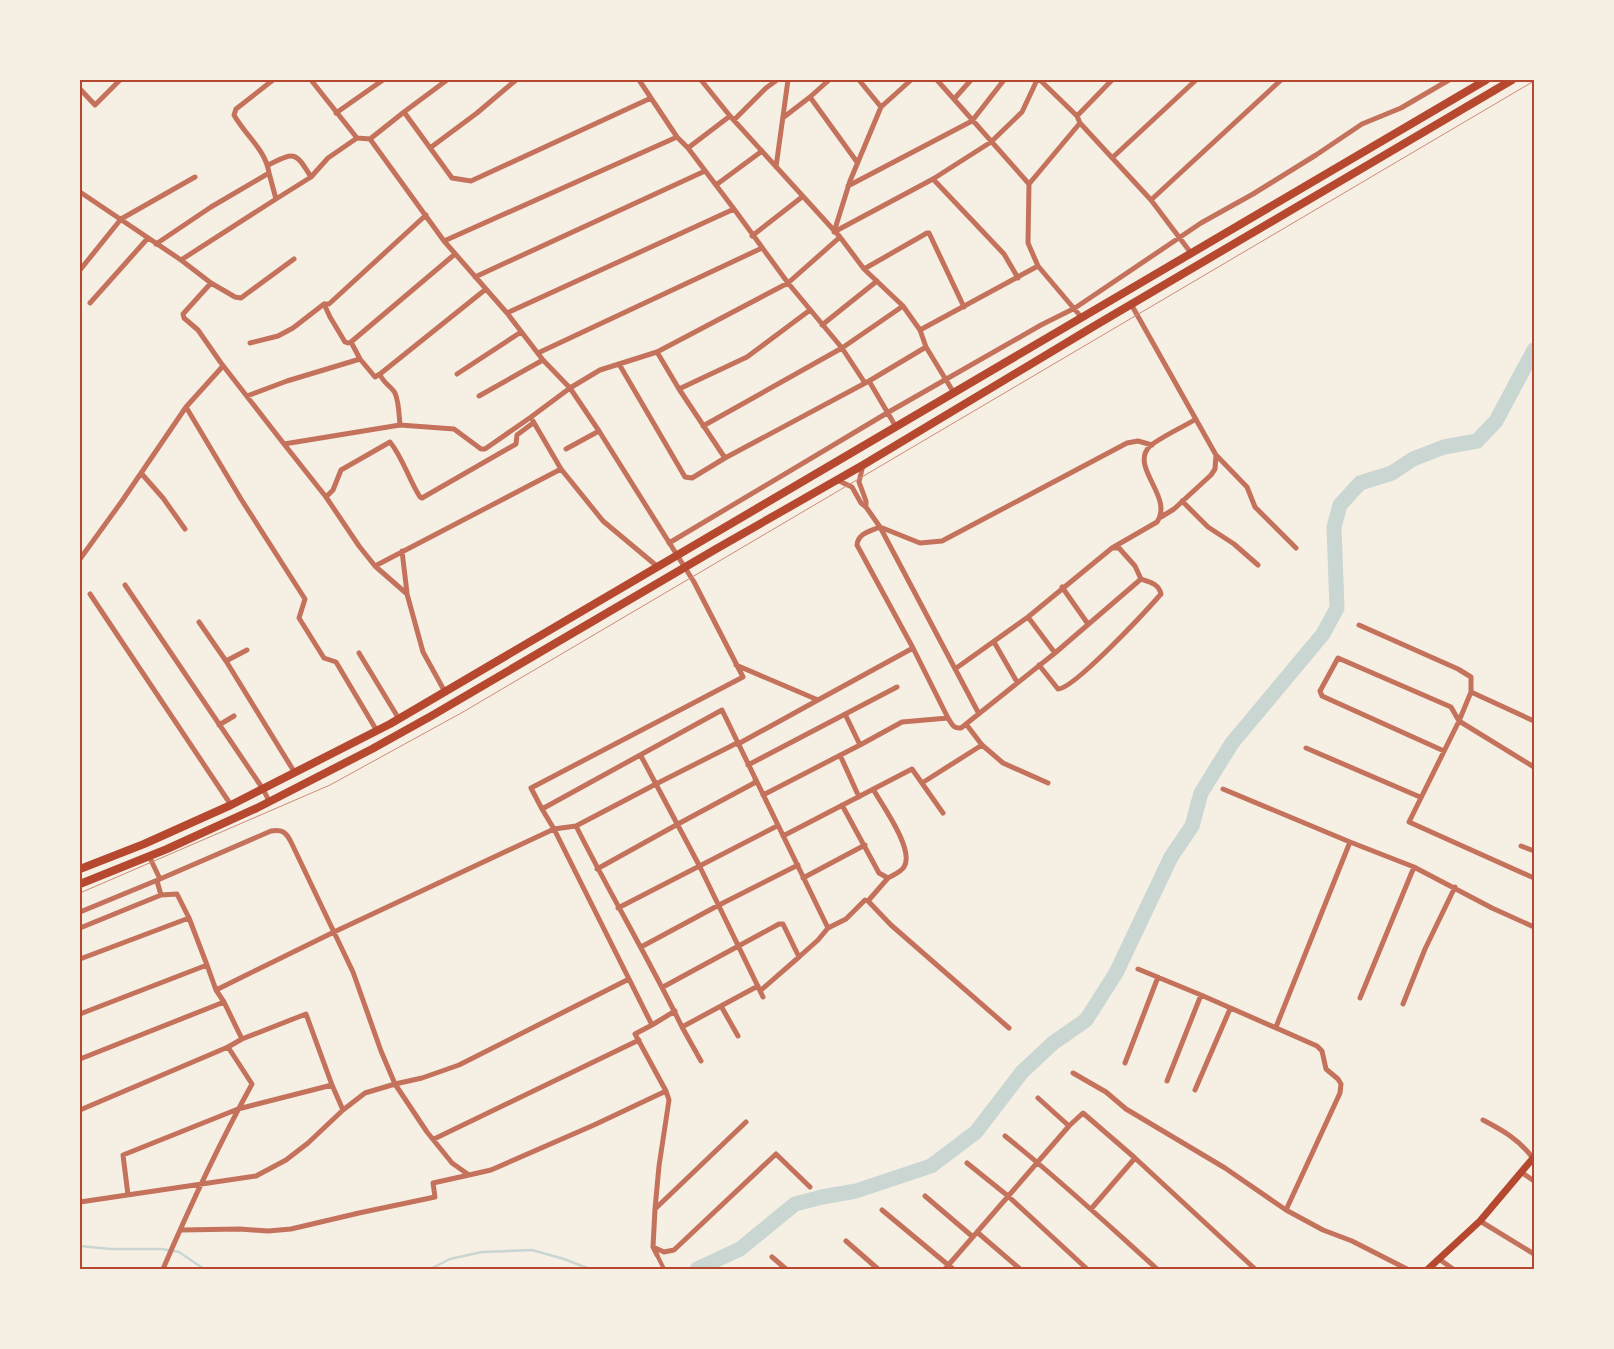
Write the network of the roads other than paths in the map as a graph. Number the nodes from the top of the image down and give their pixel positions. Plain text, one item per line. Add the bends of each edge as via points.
1 (120, 80) edge
2 (273, 80) edge
3 (311, 80) edge
4 (383, 80) edge
5 (447, 80) edge
6 (516, 80) edge
7 (639, 80) edge
8 (701, 80) edge
9 (777, 80) edge
10 (788, 80) edge
11 (829, 80) edge
12 (859, 80) edge
13 (911, 80) edge
14 (937, 80) edge
15 (971, 80) edge
16 (1004, 80) edge
17 (1039, 80) edge
18 (1112, 80) edge
19 (1196, 80) edge
20 (1282, 80) edge
21 (1449, 80) edge
22 (1486, 80) edge
23 (1512, 80) edge
24 (80, 89) edge
25 (810, 97) junction
26 (651, 98) junction
27 (955, 98) junction
28 (881, 107) junction
29 (404, 112) junction
30 (336, 113) junction
31 (1077, 116) junction
32 (784, 117) junction
33 (732, 118) junction
34 (972, 121) junction
35 (1080, 123) junction
36 (678, 137) junction
37 (357, 138) junction
38 (370, 139) junction
39 (991, 142) junction
40 (430, 148) junction
41 (688, 148) junction
42 (762, 151) junction
43 (1112, 158) junction
44 (857, 162) junction
45 (268, 165) junction
46 (776, 167) junction
47 (705, 171) junction
48 (269, 173) junction
49 (195, 177) dead end
50 (311, 177) junction
51 (933, 179) junction
52 (1029, 184) junction
53 (716, 185) junction
54 (848, 186) junction
55 (80, 192) edge
56 (802, 197) junction
57 (276, 199) junction
58 (1151, 200) junction
59 (734, 209) junction
60 (426, 215) junction
61 (121, 219) junction
62 (834, 232) junction
63 (752, 236) junction
64 (840, 237) junction
65 (148, 238) junction
66 (1179, 238) junction
67 (444, 241) junction
68 (156, 244) junction
69 (762, 248) junction
70 (456, 254) junction
71 (1191, 254) junction
72 (294, 259) dead end
73 (181, 260) junction
74 (1038, 266) junction
75 (864, 269) junction
76 (80, 270) edge
77 (475, 277) junction
78 (1018, 278) junction
79 (877, 281) junction
80 (788, 283) junction
81 (211, 284) junction
82 (486, 289) junction
83 (90, 303) dead end
84 (324, 304) junction
85 (1131, 304) junction
86 (903, 306) junction
87 (964, 307) junction
88 (1075, 308) junction
89 (810, 310) junction
90 (507, 313) junction
91 (1085, 316) junction
92 (1072, 324) junction
93 (822, 325) junction
94 (1096, 325) junction
95 (920, 330) junction
96 (522, 332) junction
97 (1078, 335) junction
98 (351, 342) junction
99 (250, 343) dead end
100 (926, 347) junction
101 (842, 348) junction
102 (657, 352) junction
103 (538, 353) junction
104 (360, 359) junction
105 (543, 360) junction
106 (619, 364) junction
107 (223, 366) junction
108 (380, 374) junction
109 (457, 374) dead end
110 (947, 379) junction
111 (867, 382) junction
112 (570, 388) junction
113 (679, 389) junction
114 (954, 393) junction
115 (247, 396) junction
116 (479, 396) dead end
117 (186, 406) junction
118 (887, 413) junction
119 (1196, 419) junction
120 (532, 420) junction
121 (400, 425) junction
122 (703, 426) junction
123 (896, 427) junction
124 (599, 431) junction
125 (284, 444) junction
126 (1152, 445) junction
127 (566, 449) dead end
128 (1216, 455) junction
129 (725, 458) junction
130 (863, 465) junction
131 (561, 468) junction
132 (141, 474) junction
133 (837, 480) junction
134 (860, 486) junction
135 (854, 490) junction
136 (326, 497) junction
137 (1182, 502) junction
138 (866, 507) junction
139 (1161, 517) junction
140 (880, 527) junction
141 (185, 529) dead end
142 (896, 532) junction
143 (886, 537) junction
144 (669, 543) junction
145 (1112, 548) junction
146 (1296, 548) dead end
147 (402, 551) junction
148 (677, 556) junction
149 (80, 558) edge
150 (1258, 565) dead end
151 (375, 566) junction
152 (658, 567) junction
153 (684, 568) junction
154 (1141, 579) junction
155 (125, 585) dead end
156 (1062, 588) junction
157 (90, 594) dead end
158 (407, 594) junction
159 (1028, 617) junction
160 (199, 622) dead end
161 (1088, 624) junction
162 (1358, 625) dead end
163 (994, 642) junction
164 (913, 648) junction
165 (248, 650) dead end
166 (1055, 652) junction
167 (359, 653) dead end
168 (226, 661) junction
169 (736, 665) junction
170 (1040, 665) junction
171 (955, 669) junction
172 (1017, 682) junction
173 (897, 687) dead end
174 (445, 692) junction
175 (1471, 692) junction
176 (818, 700) junction
177 (845, 714) junction
178 (979, 714) junction
179 (234, 716) dead end
180 (948, 718) junction
181 (399, 719) junction
182 (1459, 721) junction
183 (1534, 721) edge
184 (966, 724) junction
185 (219, 725) junction
186 (377, 731) junction
187 (738, 744) junction
188 (860, 745) junction
189 (982, 745) junction
190 (1306, 748) dead end
191 (1444, 751) junction
192 (641, 756) junction
193 (840, 756) junction
194 (748, 765) junction
195 (1534, 767) edge
196 (295, 773) junction
197 (756, 782) junction
198 (922, 783) junction
199 (1048, 783) dead end
200 (656, 784) junction
201 (263, 789) junction
202 (873, 789) junction
203 (1223, 789) dead end
204 (763, 795) junction
205 (859, 797) junction
206 (1420, 797) junction
207 (270, 801) junction
208 (231, 804) junction
209 (842, 805) junction
210 (542, 809) junction
211 (943, 813) dead end
212 (678, 824) junction
213 (576, 826) junction
214 (778, 826) junction
215 (554, 829) junction
216 (783, 836) junction
217 (1350, 842) junction
218 (864, 846) junction
219 (1521, 846) dead end
220 (1534, 851) edge
221 (149, 856) junction
222 (699, 865) junction
223 (798, 865) junction
224 (1414, 867) junction
225 (80, 869) edge
226 (597, 869) junction
227 (803, 878) junction
228 (888, 878) junction
229 (1534, 878) edge
230 (158, 880) junction
231 (80, 884) edge
232 (1455, 887) junction
233 (161, 895) junction
234 (868, 901) junction
235 (719, 905) junction
236 (618, 908) junction
237 (80, 912) edge
238 (189, 918) junction
239 (1534, 927) edge
240 (80, 928) edge
241 (828, 928) junction
242 (334, 932) junction
243 (739, 946) junction
244 (641, 947) junction
245 (799, 957) junction
246 (80, 960) edge
247 (207, 965) junction
248 (1138, 969) dead end
249 (1158, 978) junction
250 (629, 979) junction
251 (663, 987) junction
252 (759, 989) junction
253 (216, 990) junction
254 (1201, 995) junction
255 (763, 997) dead end
256 (1360, 998) dead end
257 (224, 1002) junction
258 (1403, 1004) dead end
259 (720, 1006) junction
260 (1230, 1009) junction
261 (674, 1011) junction
262 (80, 1014) edge
263 (652, 1025) junction
264 (682, 1027) junction
265 (1276, 1027) junction
266 (1010, 1028) dead end
267 (738, 1036) dead end
268 (242, 1039) junction
269 (640, 1040) junction
270 (228, 1047) junction
271 (80, 1059) edge
272 (701, 1061) dead end
273 (1125, 1063) dead end
274 (1073, 1073) dead end
275 (1167, 1081) dead end
276 (395, 1084) junction
277 (332, 1085) junction
278 (1195, 1090) dead end
279 (666, 1091) junction
280 (1038, 1098) dead end
281 (238, 1109) junction
282 (80, 1110) edge
283 (343, 1110) junction
284 (1483, 1120) dead end
285 (746, 1122) dead end
286 (1069, 1126) junction
287 (1006, 1136) dead end
288 (434, 1139) junction
289 (1135, 1158) junction
290 (1533, 1158) edge
291 (1038, 1162) junction
292 (967, 1163) dead end
293 (1521, 1172) junction
294 (469, 1175) junction
295 (1534, 1181) edge
296 (201, 1184) junction
297 (810, 1187) dead end
298 (128, 1195) junction
299 (925, 1196) dead end
300 (1008, 1196) junction
301 (80, 1202) edge
302 (655, 1209) junction
303 (1091, 1209) junction
304 (882, 1210) dead end
305 (1286, 1210) junction
306 (1480, 1220) junction
307 (180, 1230) junction
308 (977, 1232) junction
309 (973, 1237) junction
310 (846, 1241) dead end
311 (653, 1247) junction
312 (1534, 1254) edge
313 (657, 1255) joint
314 (772, 1257) dead end
315 (1439, 1259) junction
316 (949, 1268) edge
317 (163, 1269) edge
318 (664, 1269) edge
319 (786, 1269) edge
320 (878, 1269) edge
321 (1020, 1269) edge
322 (1087, 1269) edge
323 (1157, 1269) edge
324 (1255, 1269) edge
325 (1407, 1269) edge
326 (1428, 1269) edge
327 (1453, 1269) edge

1 - 24 street via 95,105
2 - 45 street via 234,112
3 - 30 street
4 - 30 street
5 - 29 street
6 - 40 street
7 - 26 street
8 - 33 street
9 - 33 street
10 - 32 street
11 - 25 street
12 - 28 street
13 - 28 street
14 - 27 street
15 - 27 street
16 - 34 street
17 - 31 street
17 - 39 street via 1022,112
18 - 31 street
19 - 43 street
20 - 58 street
21 - 66 street via 1401,108 1362,124
22 - 71 main road
23 - 85 main road
25 - 32 street
25 - 44 street
26 - 36 street
26 - 40 street via 471,181 452,178
27 - 34 street
28 - 44 street
29 - 38 street
29 - 40 street
30 - 37 street
31 - 35 street
32 - 46 street
33 - 41 street
33 - 42 street
34 - 39 street
34 - 54 street
35 - 43 street
35 - 52 street
36 - 41 street
36 - 67 street
37 - 38 street
37 - 50 street via 328,158
38 - 60 street
39 - 51 street
39 - 52 street
41 - 47 street
42 - 46 street
42 - 53 street
43 - 58 street
44 - 54 street
45 - 48 street
45 - 50 street via 288,155 296,157
46 - 56 street
47 - 53 street
47 - 77 street
48 - 57 street
48 - 68 street
49 - 61 street
50 - 57 street
51 - 62 street
51 - 78 street via 1004,254
52 - 74 street via 1028,243
53 - 59 street
54 - 62 street
55 - 61 street
56 - 62 street
56 - 63 street
57 - 73 street
58 - 66 street
59 - 63 street
59 - 90 street
60 - 67 street
60 - 84 street via 328,304
61 - 65 street
61 - 76 street
62 - 64 street
63 - 69 street
64 - 75 street
64 - 80 street
65 - 68 street
65 - 83 street
66 - 71 street
66 - 88 street
67 - 70 street
68 - 73 street
69 - 80 street
69 - 103 street
70 - 77 street
70 - 98 street
71 - 91 main road
72 - 81 street via 241,298
73 - 81 street
74 - 78 street
74 - 88 street
75 - 79 street
75 - 87 street via 929,233
77 - 82 street
78 - 87 street
79 - 86 street
79 - 93 street
80 - 89 street
80 - 102 street
81 - 107 street via 183,314
82 - 90 street
82 - 108 street
84 - 98 street via 345,342
84 - 99 street via 278,336
85 - 94 main road
85 - 119 street
86 - 95 street
86 - 101 street
87 - 95 street
88 - 91 street
88 - 110 street via 1041,324
89 - 93 street
89 - 113 street via 747,357
90 - 96 street
91 - 92 main road
91 - 94 main road
92 - 97 main road
92 - 114 main road
93 - 101 street
94 - 97 main road
95 - 100 street
96 - 103 street
96 - 109 street
97 - 130 main road
98 - 104 street
100 - 110 street
100 - 111 street
101 - 111 street
101 - 122 street
102 - 106 street
102 - 113 street
103 - 105 street
104 - 108 street via 375,377
104 - 115 street
105 - 112 street
105 - 116 street
106 - 112 street via 600,370
106 - 129 street via 685,477 692,478
107 - 115 street
107 - 117 street
108 - 121 street via 394,391
110 - 114 street
110 - 118 street
111 - 118 street
111 - 129 street
112 - 120 street
112 - 124 street
113 - 122 street
114 - 123 main road
115 - 125 street
117 - 132 street
117 - 186 street via 305,599 299,618 324,658 336,662
118 - 123 street
118 - 144 street
119 - 126 street
119 - 128 street
120 - 121 street via 485,449 454,430
120 - 131 street
120 - 136 street via 517,435 516,444 422,498 412,486 390,442 341,470 333,490
121 - 125 street
122 - 129 street
123 - 148 main road
124 - 127 street
124 - 144 street
125 - 136 street
126 - 139 street via 1146,452 1145,462 1162,504
126 - 142 street via 1138,441 1126,443 942,541 920,543
128 - 137 street via 1211,475
128 - 146 street via 1247,487 1255,506
130 - 133 main road
130 - 134 street
131 - 147 street
131 - 152 street via 603,521
132 - 141 street
132 - 149 street
133 - 135 street
133 - 153 main road
134 - 135 street
134 - 138 street
135 - 138 street
136 - 151 street
137 - 139 street
137 - 150 street via 1208,527
138 - 140 street
139 - 145 street
140 - 142 street
140 - 143 street
140 - 164 street via 858,538 856,545
142 - 143 street
143 - 171 street
144 - 148 street
145 - 154 street via 1119,548 1136,566
145 - 156 street
147 - 151 street
147 - 158 street
148 - 152 main road
148 - 153 street
151 - 158 street
152 - 174 main road
153 - 169 street
153 - 207 main road via 434,715
154 - 161 street
154 - 170 street via 1156,584 1161,594 1119,639 1065,688 1058,689
155 - 185 street
156 - 159 street
156 - 161 street
157 - 208 street
158 - 174 street via 423,652
159 - 163 street
159 - 166 street
160 - 168 street
161 - 166 street
162 - 175 street via 1471,677
163 - 171 street
163 - 172 street
164 - 176 street
164 - 180 street
165 - 168 street
166 - 170 street
167 - 181 street
168 - 196 street
169 - 176 street
169 - 210 street via 742,677 531,788
170 - 172 street
171 - 178 street
172 - 178 street
173 - 177 street
174 - 181 main road
175 - 182 street
175 - 183 street
176 - 187 street
177 - 188 street
177 - 194 street
178 - 184 street
179 - 185 street
180 - 184 street via 955,728
180 - 188 street via 902,722
181 - 186 main road
182 - 191 street
182 - 191 street via 1451,707 1338,658 1320,691 1322,696
182 - 195 street
184 - 189 street
185 - 201 street
186 - 196 main road
187 - 192 street via 722,710
187 - 194 street
187 - 197 street
187 - 200 street
188 - 193 street
189 - 198 street
189 - 199 street via 1003,764
190 - 206 street
191 - 206 street
192 - 200 street
192 - 210 street
193 - 204 street
193 - 205 street
194 - 197 street
196 - 201 main road
197 - 204 street
197 - 212 street
198 - 202 street via 912,770
198 - 211 street
200 - 212 street
200 - 213 street
201 - 207 street
201 - 208 main road
202 - 205 street
202 - 228 street via 905,846 907,860 904,868
203 - 217 street
204 - 214 street
205 - 209 street
206 - 229 street via 1409,822
207 - 221 main road
208 - 225 main road
209 - 216 street
209 - 218 street
210 - 215 street
212 - 222 street
212 - 226 street
213 - 215 street
213 - 226 street
214 - 216 street
214 - 222 street
215 - 242 street
215 - 250 street
216 - 223 street
217 - 224 street
217 - 265 street
218 - 227 street
218 - 228 street via 879,872
219 - 220 street
221 - 230 street
221 - 231 main road
222 - 235 street
222 - 236 street
223 - 227 street
223 - 235 street
224 - 232 street
224 - 256 street
226 - 236 street
227 - 241 street
228 - 234 street
230 - 233 street
230 - 237 street
230 - 242 street via 279,830 285,832 291,842
232 - 239 street
232 - 258 street
233 - 238 street via 177,894
233 - 240 street
234 - 241 street via 865,900 846,919
234 - 266 street via 891,925
235 - 243 street
235 - 244 street
236 - 244 street
238 - 246 street
238 - 247 street
241 - 245 street
242 - 253 street
242 - 276 street via 353,972
243 - 245 street via 775,925 783,924
243 - 251 street
243 - 252 street
244 - 251 street
245 - 252 street
247 - 253 street
247 - 262 street
248 - 249 street
249 - 254 street
249 - 273 street
250 - 263 street
250 - 276 street via 458,1065
251 - 261 street
252 - 255 street
252 - 259 street
253 - 257 street
254 - 260 street
254 - 275 street
257 - 268 street
257 - 271 street
259 - 264 street
259 - 267 street
260 - 265 street
260 - 278 street
261 - 263 street
261 - 264 street
263 - 269 street via 635,1034
264 - 272 street
265 - 305 street via 1317,1046 1322,1051 1326,1070 1341,1084 1340,1093
268 - 270 street
268 - 277 street via 306,1014
269 - 279 street
269 - 288 street
270 - 281 street via 252,1084
270 - 282 street
274 - 305 street
276 - 283 street via 365,1093
276 - 288 street
277 - 281 street
277 - 283 street
279 - 294 street via 491,1170
279 - 302 street via 669,1100
280 - 286 street
281 - 296 street
281 - 298 street via 123,1155
283 - 296 street via 286,1160 256,1176
284 - 290 street via 1510,1134
285 - 302 street
286 - 289 street via 1083,1113
286 - 291 street
287 - 291 street
288 - 294 street via 452,1163
289 - 303 street
289 - 324 street
290 - 293 main road
291 - 300 street
291 - 303 street
292 - 300 street
293 - 295 street
293 - 306 main road
294 - 307 street via 433,1182 435,1197 291,1230
296 - 298 street
296 - 307 street
297 - 311 street via 776,1154 674,1250 664,1252
298 - 301 street
299 - 309 street
300 - 308 street
300 - 322 street
302 - 311 street
303 - 323 street
304 - 316 street
305 - 325 street
306 - 312 street
306 - 315 main road
307 - 317 street
308 - 309 street
308 - 321 street
309 - 316 street
310 - 320 street
311 - 313 street
313 - 318 street
314 - 319 street
315 - 326 main road
315 - 327 street

